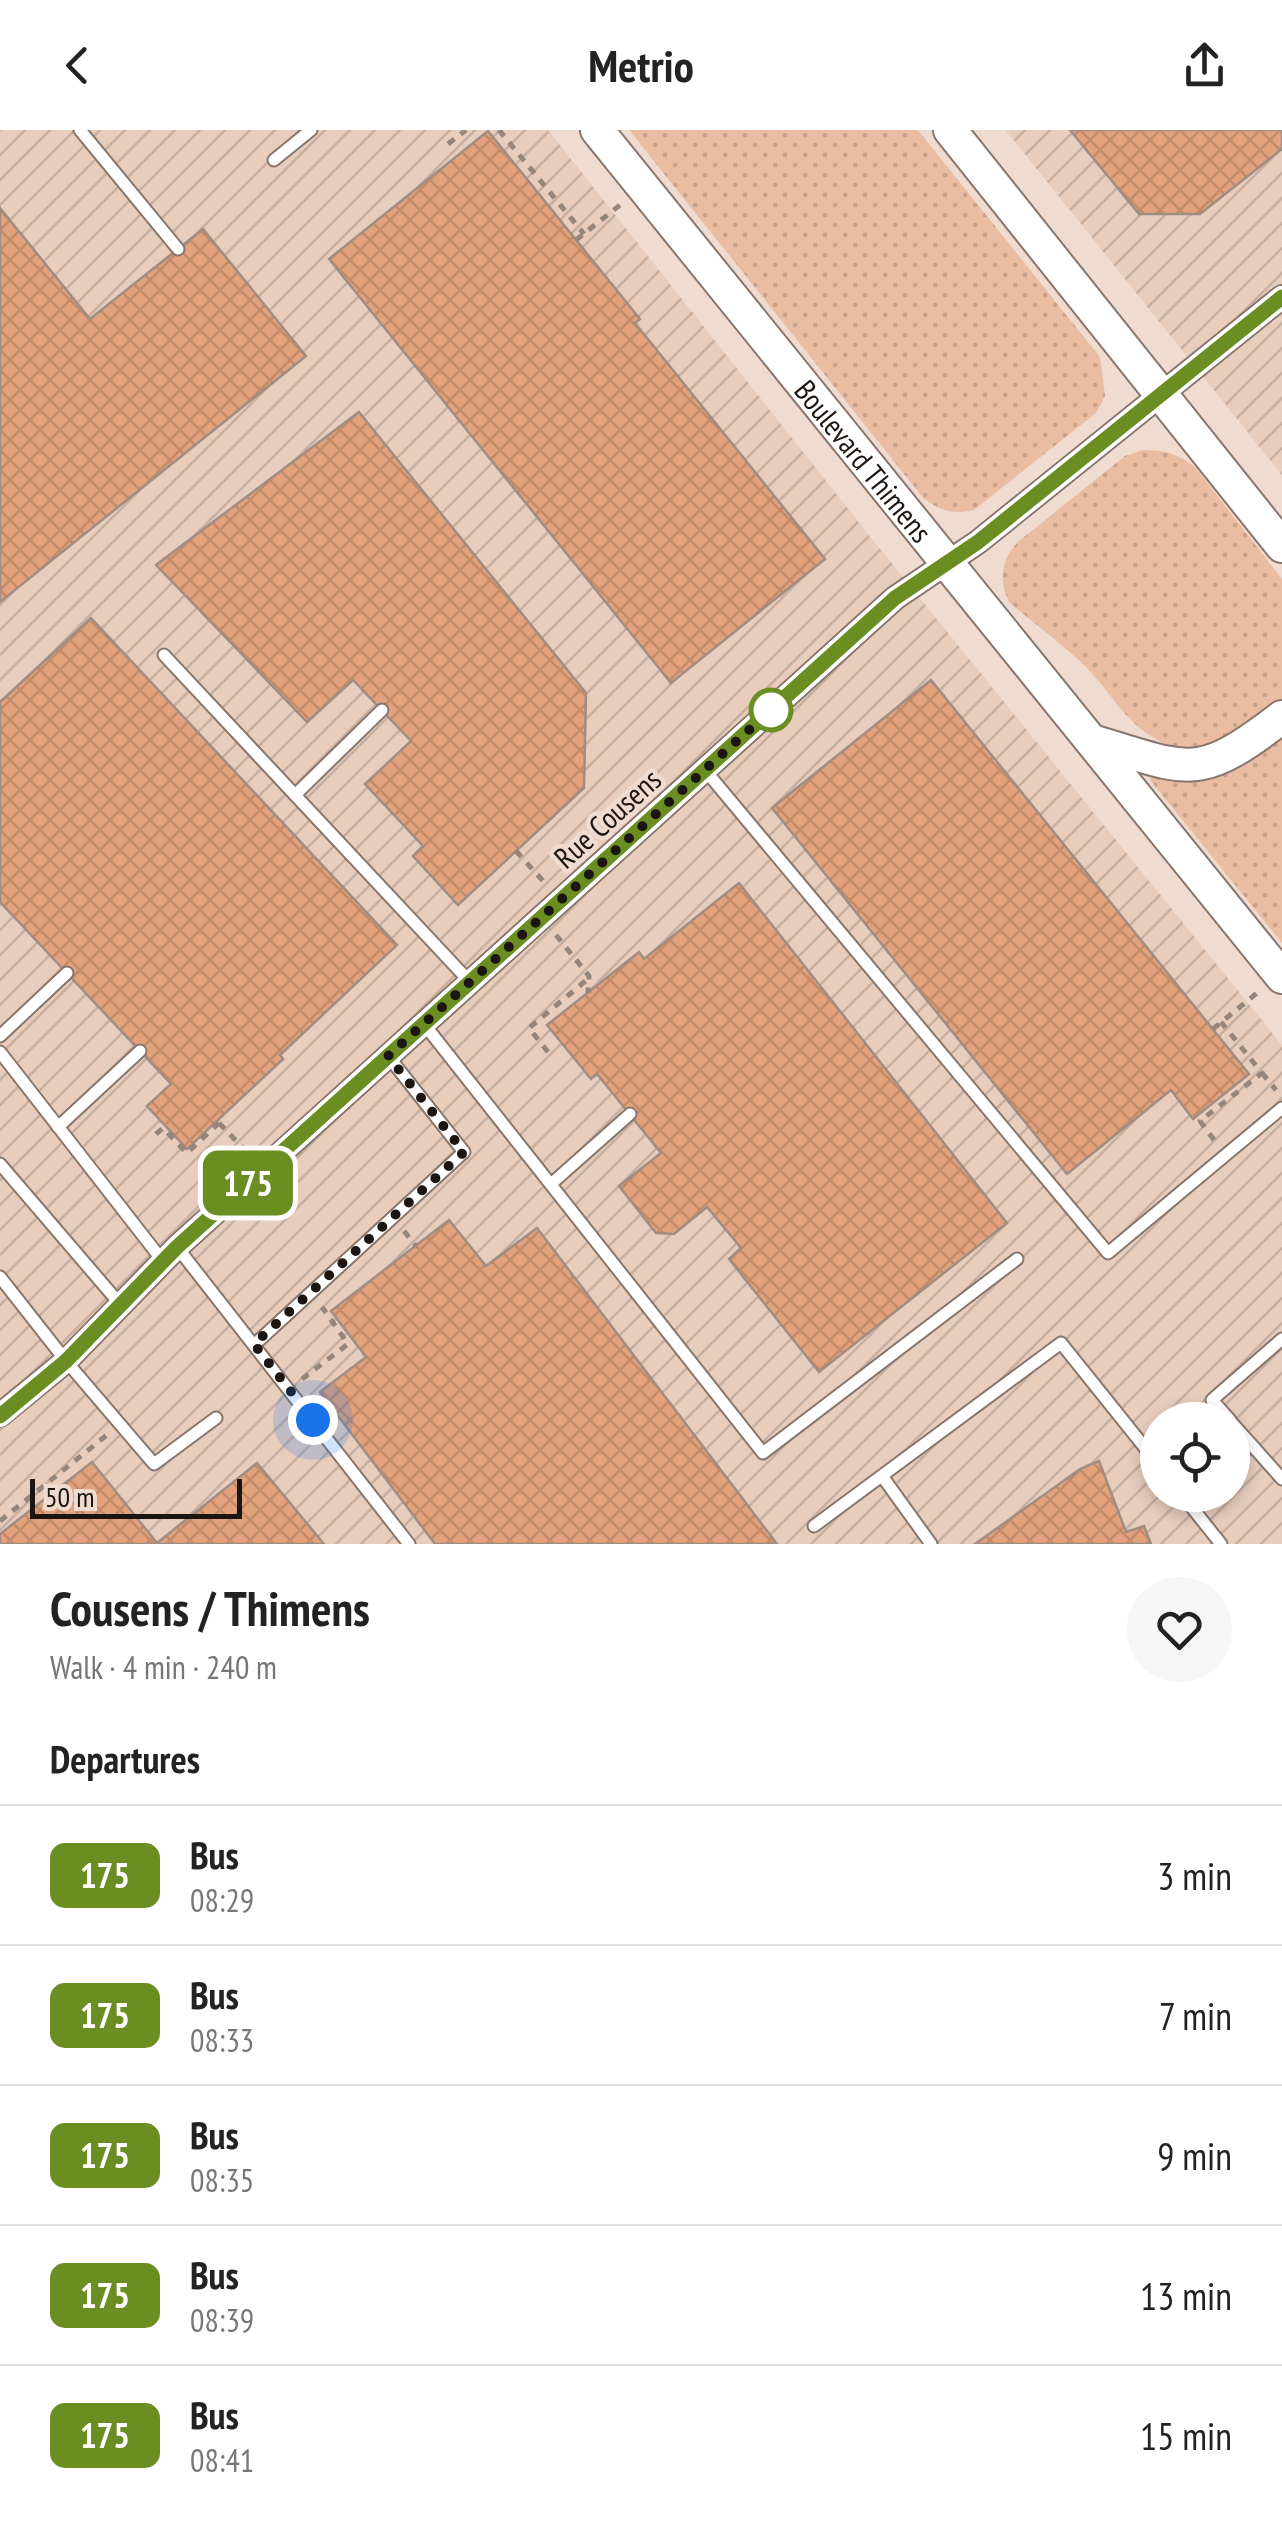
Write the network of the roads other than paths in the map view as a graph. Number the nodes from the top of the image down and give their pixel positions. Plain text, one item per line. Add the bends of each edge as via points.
1 (80, 130) edge
2 (311, 130) edge
3 (597, 130) edge
4 (950, 130) edge
5 (274, 160) dead end
6 (178, 249) dead end
7 (1282, 297) edge
8 (1162, 395) junction
9 (1282, 546) edge
10 (946, 563) junction
11 (164, 655) dead end
12 (382, 710) dead end
13 (1282, 717) edge
14 (1092, 741) junction
15 (705, 770) junction
16 (295, 794) junction
17 (67, 973) dead end
18 (470, 982) junction
19 (1270, 985) edge
20 (424, 1024) junction
21 (0, 1036) edge
22 (140, 1051) dead end
23 (0, 1052) edge
24 (388, 1056) junction
25 (1282, 1108) edge
26 (630, 1114) dead end
27 (58, 1127) junction
28 (0, 1164) edge
29 (551, 1184) junction
30 (170, 1254) junction
31 (1017, 1259) dead end
32 (0, 1277) edge
33 (120, 1304) junction
34 (1282, 1339) edge
35 (254, 1344) junction
36 (66, 1361) junction
37 (1214, 1402) edge
38 (0, 1416) edge
39 (216, 1418) dead end
40 (1140, 1441) edge
41 (1250, 1443) edge
42 (882, 1476) junction
43 (1282, 1479) edge
44 (1196, 1512) edge
45 (814, 1526) dead end
46 (409, 1544) edge
47 (931, 1544) edge
48 (1221, 1544) edge

1 - 6 lane
2 - 5 lane
3 - 10 street, Boulevard Thimens
4 - 8 street
7 - 8 street, Rue Cousens
8 - 9 street
8 - 10 street, Rue Cousens
10 - 14 street, Boulevard Thimens
10 - 15 street, Rue Cousens via 895,598
11 - 16 lane
12 - 16 lane
13 - 14 street via 1230,755 1198,766
14 - 19 street, Boulevard Thimens
15 - 18 street, Rue Cousens
15 - 25 lane via 1108,1253
16 - 18 lane
17 - 21 lane
18 - 20 street, Rue Cousens
20 - 24 street, Rue Cousens
20 - 29 lane
22 - 27 lane
23 - 27 lane
24 - 30 street, Rue Cousens
24 - 35 lane via 464,1152
26 - 29 lane
27 - 30 lane
28 - 33 lane
29 - 31 lane via 763,1453
30 - 33 street, Rue Cousens
30 - 35 lane
32 - 36 lane
33 - 36 street, Rue Cousens
34 - 37 lane
35 - 46 lane
36 - 38 street, Rue Cousens
36 - 39 lane via 154,1464
40 - 42 lane via 1061,1342
41 - 43 lane
42 - 45 lane
42 - 47 lane
44 - 48 lane

